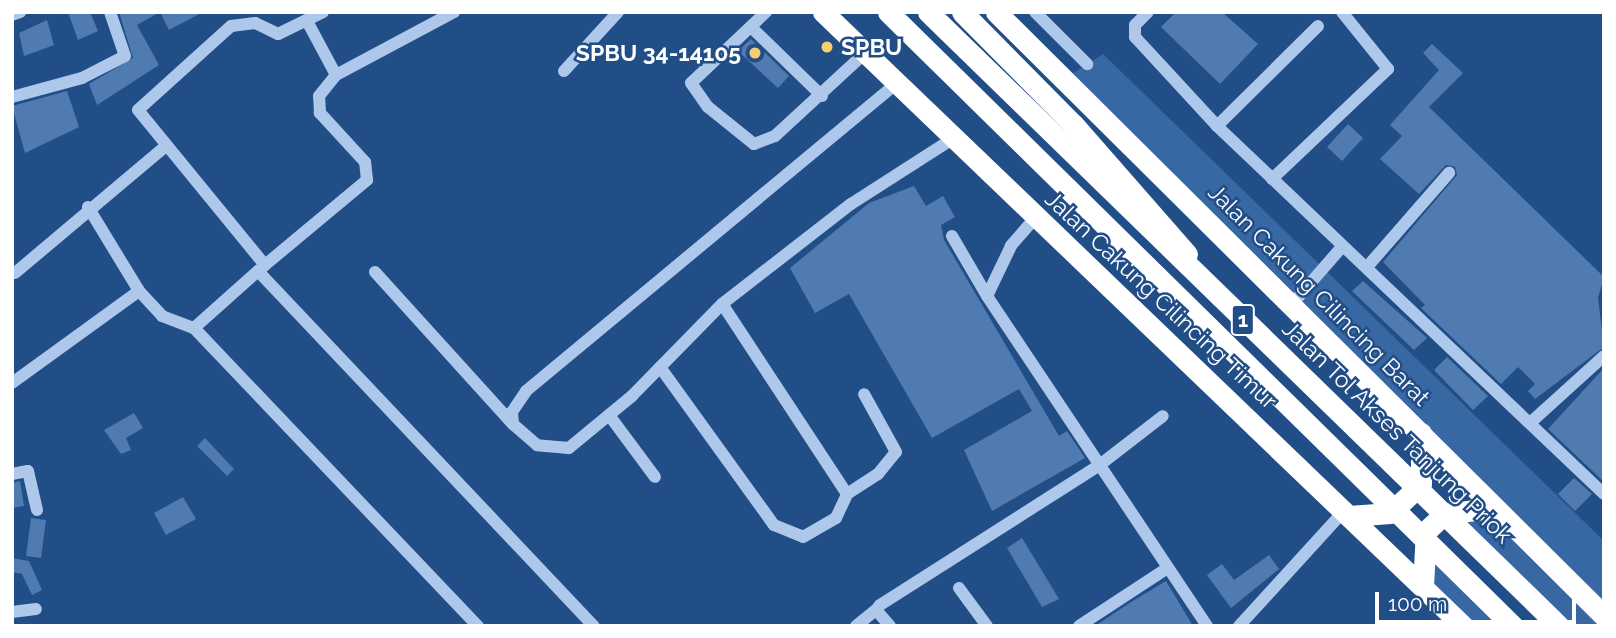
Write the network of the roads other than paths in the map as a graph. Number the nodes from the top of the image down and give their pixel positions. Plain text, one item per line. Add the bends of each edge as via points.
1 (20, 12) edge
2 (110, 12) edge
3 (323, 12) edge
4 (454, 12) edge
5 (618, 12) edge
6 (766, 12) edge
7 (824, 12) edge
8 (888, 12) edge
9 (928, 12) edge
10 (962, 12) edge
11 (996, 12) edge
12 (1035, 12) edge
13 (1148, 12) edge
14 (1342, 12) edge
15 (12, 15) edge
16 (307, 21) junction
17 (1318, 26) dead end
18 (751, 27) junction
19 (865, 53) junction
20 (1087, 64) dead end
21 (565, 71) dead end
22 (336, 75) junction
23 (898, 82) junction
24 (822, 96) junction
25 (12, 97) edge
26 (1217, 126) junction
27 (954, 138) junction
28 (166, 146) junction
29 (1449, 173) dead end
30 (1272, 179) junction
31 (88, 207) junction
32 (1035, 218) junction
33 (952, 236) dead end
34 (1341, 248) junction
35 (1367, 267) junction
36 (262, 268) junction
37 (375, 272) dead end
38 (15, 273) dead end
39 (139, 291) junction
40 (987, 296) junction
41 (722, 303) junction
42 (1292, 304) junction
43 (1228, 306) junction
44 (194, 328) junction
45 (1604, 356) edge
46 (660, 367) junction
47 (12, 383) edge
48 (864, 394) dead end
49 (609, 415) junction
50 (1163, 416) dead end
51 (1530, 423) junction
52 (513, 424) junction
53 (1421, 433) junction
54 (1097, 467) junction
55 (12, 474) edge
56 (655, 477) dead end
57 (847, 494) junction
58 (1604, 494) edge
59 (1491, 508) junction
60 (37, 510) dead end
61 (1346, 514) junction
62 (1166, 569) junction
63 (1423, 586) junction
64 (960, 588) dead end
65 (36, 610) dead end
66 (876, 610) junction
67 (12, 612) edge
68 (1604, 616) edge
69 (478, 626) edge
70 (594, 626) edge
71 (856, 626) edge
72 (890, 626) edge
73 (987, 626) edge
74 (1079, 626) edge
75 (1207, 626) edge
76 (1239, 626) edge
77 (1463, 626) edge
78 (1513, 626) edge
79 (1559, 626) edge

1 - 15 street
2 - 25 street via 125,56 82,78
3 - 16 street
4 - 22 street
5 - 21 street
6 - 18 street
7 - 19 highway, Jalan Cakung Cilincing Timur
8 - 78 highway, 1, bridge
9 - 43 highway, Jalan Tol Akses Tanjung Priok / 1, bridge
10 - 43 highway, bridge via 1122,177
11 - 42 highway, Jalan Cakung Cilincing Barat
12 - 20 street
13 - 26 street via 1135,25 1135,37
14 - 30 street via 1388,69
16 - 22 street
16 - 28 street via 278,34 255,23 231,26 140,103 140,117
17 - 26 street
18 - 24 street
18 - 24 street via 691,83 708,107 747,140 766,143
19 - 23 highway, Jalan Cakung Cilincing Timur
19 - 24 street
22 - 36 street via 316,104 365,162 366,180
23 - 27 highway, Jalan Cakung Cilincing Timur
23 - 52 street via 526,391 512,412
26 - 30 street
27 - 32 highway, Jalan Cakung Cilincing Timur
27 - 41 street via 851,204
28 - 31 street
28 - 36 street
29 - 35 street
30 - 34 street
31 - 38 street
31 - 39 street
32 - 40 street via 1010,246
32 - 61 highway, Jalan Cakung Cilincing Timur
33 - 40 street
34 - 35 street
34 - 42 street
35 - 51 street
36 - 44 street
36 - 70 street
37 - 52 street
39 - 44 street via 162,316
39 - 47 street
40 - 54 street
41 - 46 street
41 - 57 street
42 - 53 highway, Jalan Cakung Cilincing Barat
43 - 79 highway, Jalan Tol Akses Tanjung Priok / 1, bridge
44 - 69 street
45 - 51 street
46 - 49 street
46 - 57 street via 774,525 803,537 836,517
48 - 57 street via 896,452 878,474
49 - 52 street via 569,448 537,445
49 - 56 street
50 - 54 street
51 - 58 street
53 - 59 highway, Jalan Cakung Cilincing Barat
53 - 61 highway via 1421,484 1390,513
54 - 62 street
54 - 66 street
55 - 60 street via 28,471
59 - 63 highway via 1444,514 1426,531
59 - 68 highway, Jalan Cakung Cilincing Barat
61 - 63 highway, Jalan Cakung Cilincing Timur
61 - 76 street
62 - 74 street
62 - 75 street
63 - 77 highway, Jalan Cakung Cilincing Timur
64 - 73 street
65 - 67 street
66 - 71 street
66 - 72 street

